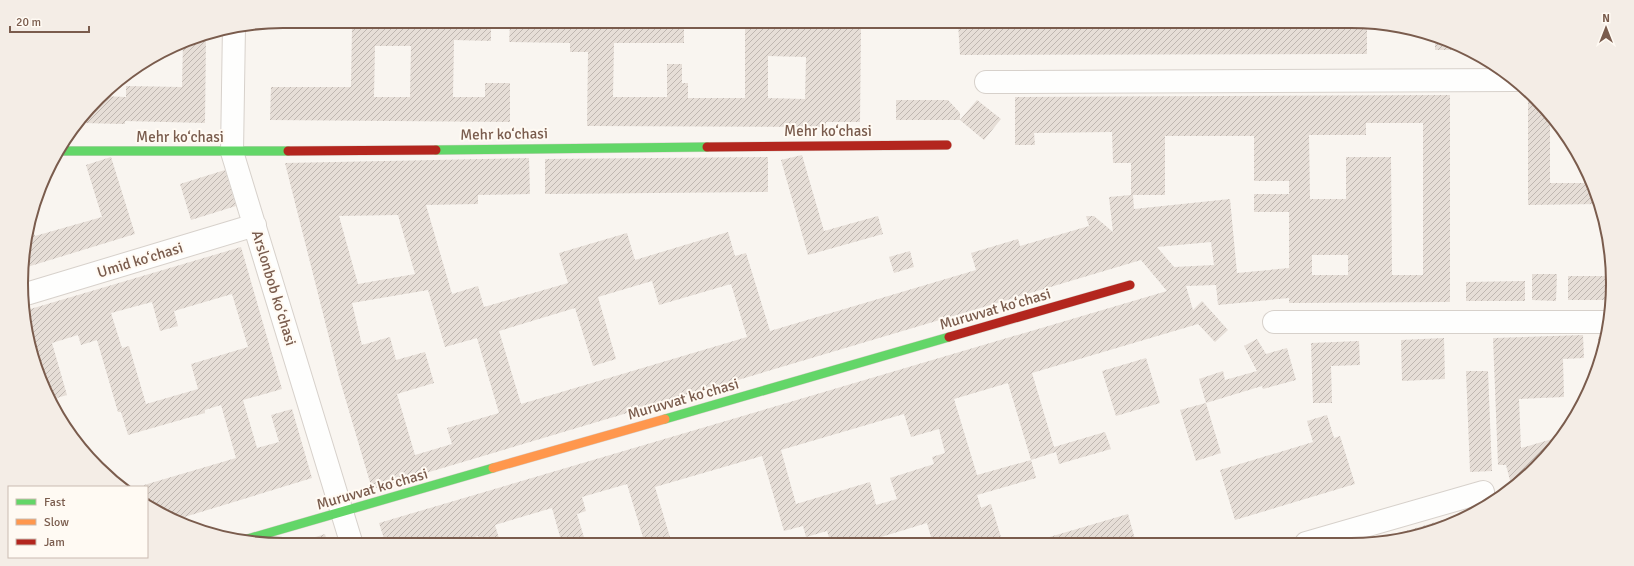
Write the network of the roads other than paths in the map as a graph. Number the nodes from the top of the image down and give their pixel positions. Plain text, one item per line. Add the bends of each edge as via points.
1 (234, 33) edge
2 (1505, 80) edge
3 (986, 82) dead end
4 (947, 144) dead end
5 (65, 151) edge
6 (232, 152) junction
7 (254, 225) junction
8 (1130, 284) dead end
9 (29, 293) edge
10 (1274, 322) dead end
11 (1603, 322) edge
12 (1483, 492) dead end
13 (342, 512) junction
14 (257, 536) edge
15 (350, 538) edge
16 (1323, 538) edge

1 - 6 street, Arslonbob koʻchasi
2 - 3 street
4 - 6 street, Mehr koʻchasi
5 - 6 street, Mehr koʻchasi
6 - 7 street, Arslonbob koʻchasi
7 - 9 street, Umid koʻchasi
7 - 13 street, Arslonbob koʻchasi
8 - 13 street, Muruvvat koʻchasi
10 - 11 street
12 - 16 street
13 - 14 street, Muruvvat koʻchasi
13 - 15 street, Arslonbob koʻchasi

